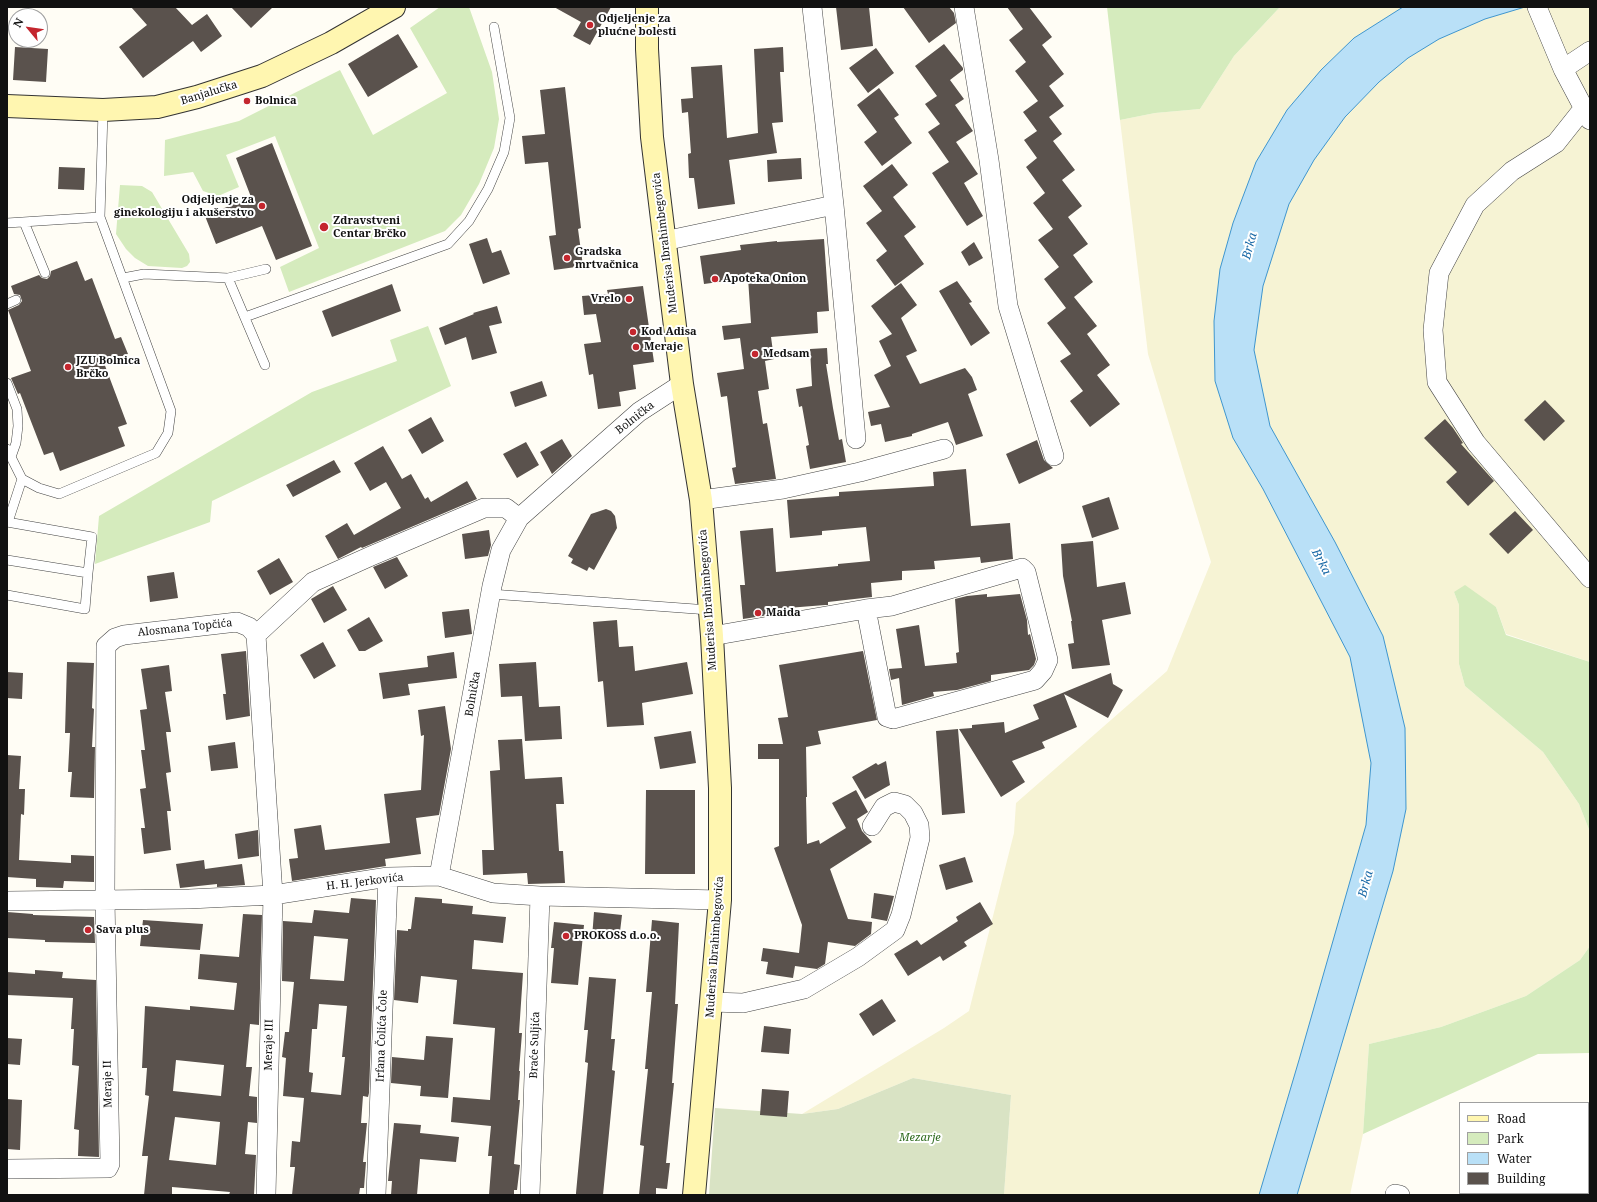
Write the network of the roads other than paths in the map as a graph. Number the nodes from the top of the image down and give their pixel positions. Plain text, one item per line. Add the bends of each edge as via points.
1 (394, 7) edge
2 (647, 7) edge
3 (812, 7) edge
4 (964, 7) edge
5 (1537, 7) edge
6 (494, 27) dead end
7 (1590, 51) edge
8 (1563, 69) junction
9 (7, 106) edge
10 (103, 110) junction
11 (1588, 115) edge
12 (834, 205) junction
13 (100, 217) junction
14 (24, 222) junction
15 (7, 223) edge
16 (664, 241) junction
17 (266, 269) dead end
18 (45, 273) dead end
19 (123, 278) junction
20 (228, 278) junction
21 (16, 300) dead end
22 (7, 304) edge
23 (245, 317) junction
24 (265, 365) dead end
25 (7, 384) edge
26 (682, 384) junction
27 (856, 439) dead end
28 (944, 449) dead end
29 (9, 453) edge
30 (1054, 456) dead end
31 (22, 479) junction
32 (701, 500) junction
33 (519, 518) junction
34 (8, 522) edge
35 (7, 560) edge
36 (88, 573) junction
37 (1590, 578) edge
38 (491, 594) junction
39 (7, 595) edge
40 (866, 609) junction
41 (709, 610) junction
42 (256, 635) junction
43 (712, 636) junction
44 (872, 826) dead end
45 (439, 876) junction
46 (388, 878) junction
47 (273, 895) junction
48 (540, 896) junction
49 (105, 899) junction
50 (720, 900) junction
51 (7, 901) edge
52 (711, 1002) junction
53 (7, 1169) edge
54 (266, 1195) edge
55 (376, 1195) edge
56 (530, 1195) edge
57 (694, 1195) edge

1 - 10 main road, Banjalučka via 331,43 262,76 157,107
2 - 16 main road, Muderisa Ibrahimbegovića via 646,50 652,137
3 - 12 street
4 - 30 street via 989,160 1008,306
5 - 8 street
6 - 23 lane via 510,118 504,152 488,189 469,221 448,244
7 - 8 street
8 - 11 street
9 - 10 main road, Banjalučka
10 - 13 lane
11 - 37 street via 1556,143 1512,171 1476,205 1439,273 1433,330 1437,382 1476,443
12 - 16 street
12 - 27 street
13 - 14 lane
13 - 19 lane
14 - 15 lane
14 - 18 lane
16 - 26 main road, Muderisa Ibrahimbegovića
17 - 20 lane
19 - 20 lane via 144,274
19 - 31 lane via 171,410 168,433 156,453 59,494
20 - 23 lane
21 - 22 lane
23 - 24 lane
25 - 29 lane via 17,408 18,426 16,443
26 - 32 main road, Muderisa Ibrahimbegovića
26 - 33 street, Bolnička via 639,412
28 - 32 street via 860,472 783,489
29 - 31 lane
31 - 34 lane
32 - 41 main road, Muderisa Ibrahimbegovića
33 - 38 street, Bolnička via 501,550
33 - 42 street via 506,508 484,508 313,582
34 - 36 lane via 92,537
35 - 36 lane
36 - 39 lane via 85,609
38 - 41 lane
38 - 45 street, Bolnička
40 - 40 street via 919,599 1022,568 1026,572 1048,660 1035,680 893,719 887,717
40 - 43 street
41 - 43 main road, Muderisa Ibrahimbegovića
42 - 47 street
42 - 49 street, Alosmana Topčića via 249,627 238,622 124,634 106,646
43 - 50 main road, Muderisa Ibrahimbegovića via 720,788
44 - 52 street via 884,807 894,802 905,805 913,813 918,825 920,838 895,930 858,957 804,989 743,1003
45 - 46 street, H. H. Jerkovića
45 - 48 street, H. H. Jerkovića via 493,893
46 - 47 street, H. H. Jerkovića
46 - 55 street, Irfana Čolića Čole
47 - 49 street, H. H. Jerkovića
47 - 54 street, Meraje III
48 - 50 street, H. H. Jerkovića
48 - 56 street, Braće Suljića
49 - 51 street, H. H. Jerkovića
49 - 53 street, Meraje II via 110,1164 108,1168
50 - 52 main road, Muderisa Ibrahimbegovića
52 - 57 main road, Muderisa Ibrahimbegovića

